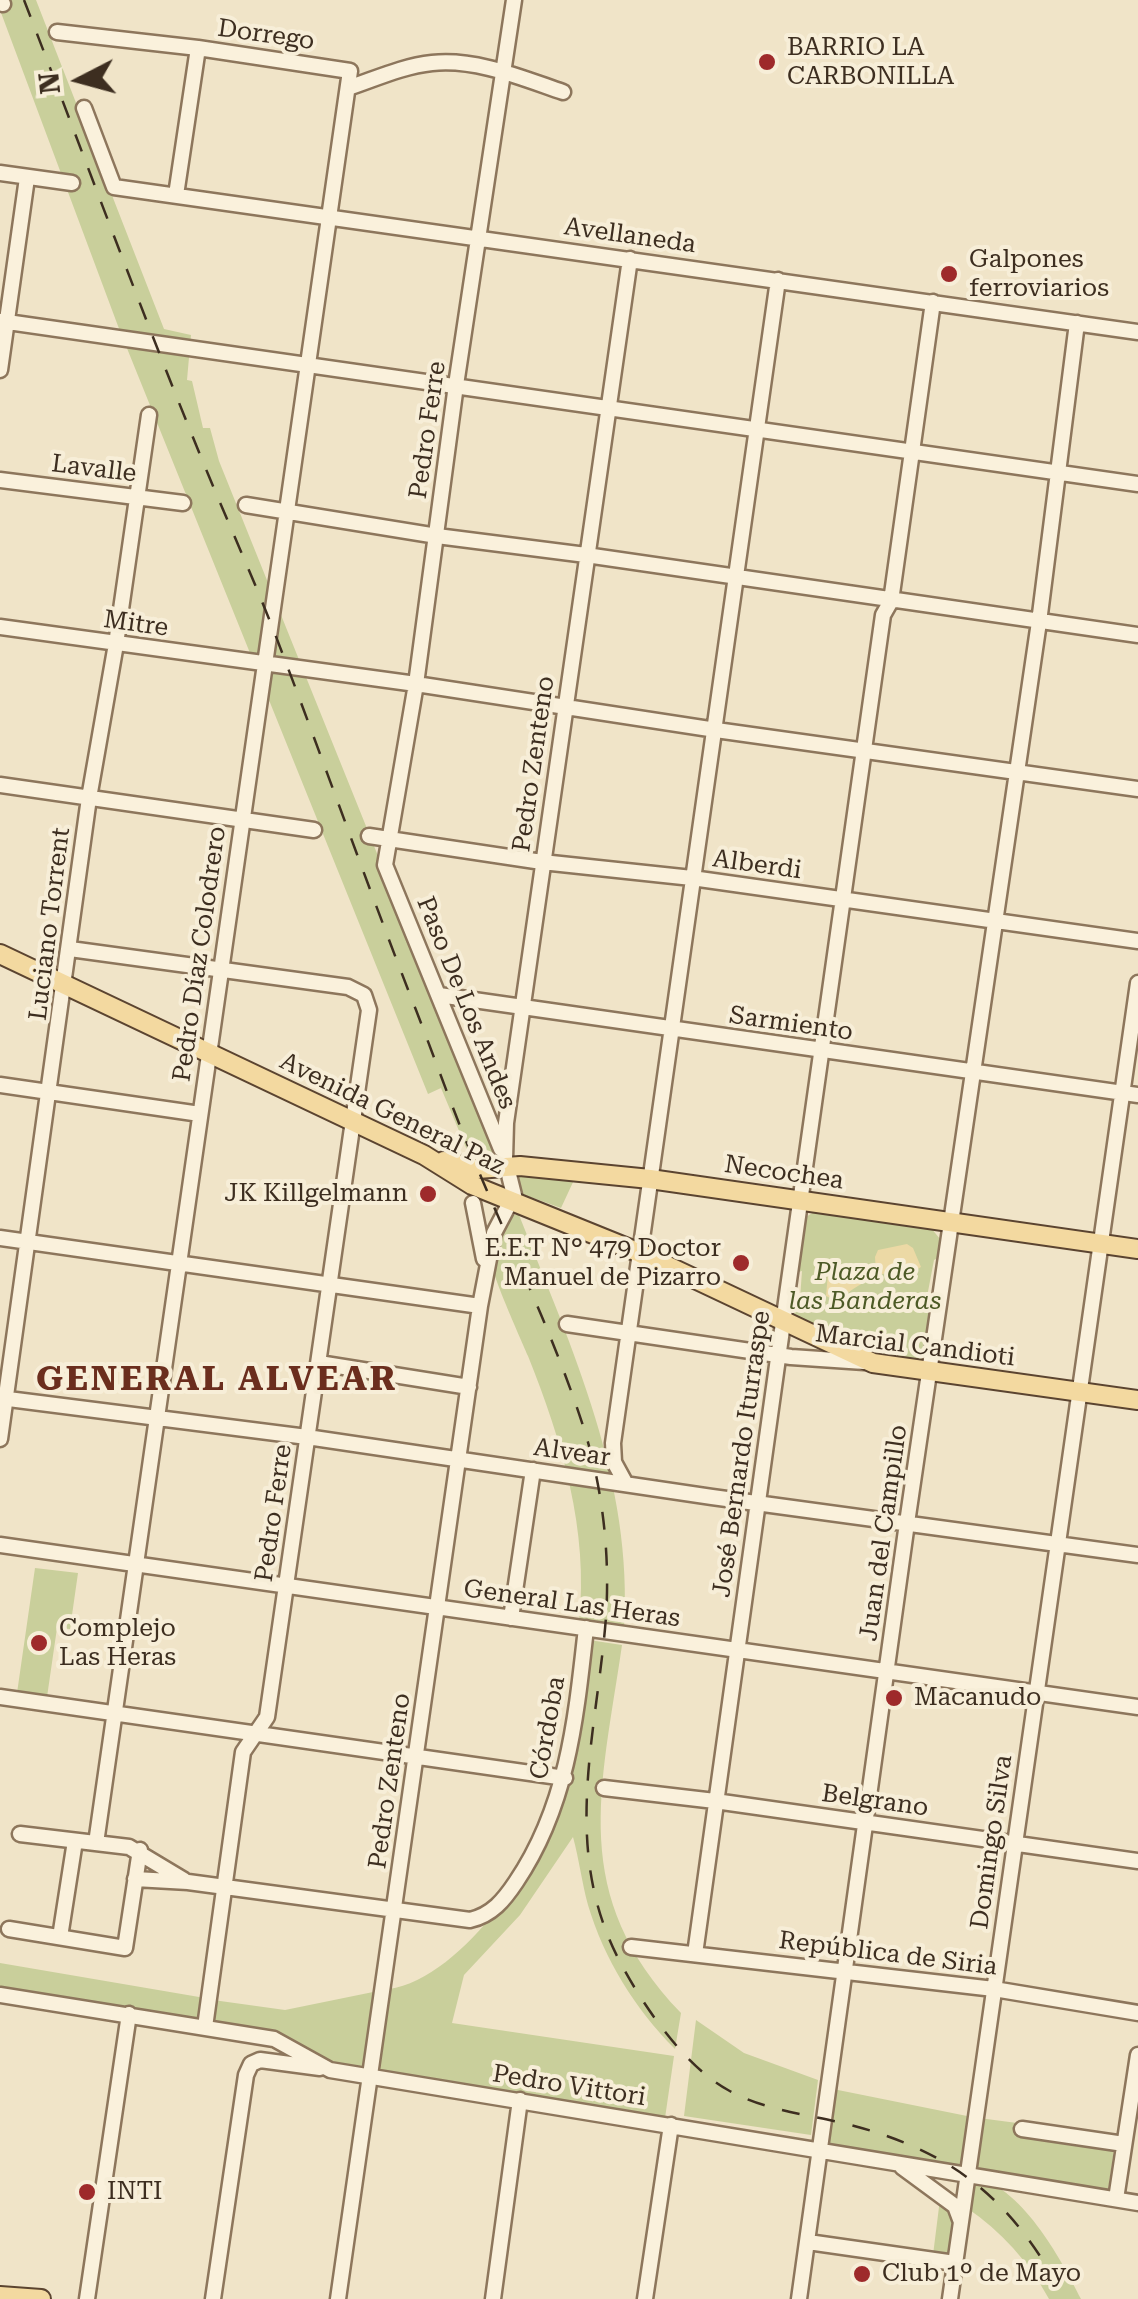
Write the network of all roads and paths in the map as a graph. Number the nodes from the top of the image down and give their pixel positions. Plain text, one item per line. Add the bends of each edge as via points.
1 (514, 0) edge
2 (56, 32) dead end
3 (198, 48) junction
4 (350, 71) joint
5 (504, 72) junction
6 (348, 88) junction
7 (563, 92) dead end
8 (84, 108) dead end
9 (0, 174) edge
10 (27, 178) junction
11 (72, 184) dead end
12 (176, 194) junction
13 (330, 216) junction
14 (480, 237) junction
15 (630, 258) junction
16 (778, 280) junction
17 (933, 302) junction
18 (3, 322) edge
19 (1077, 323) junction
20 (1138, 332) edge
21 (307, 366) junction
22 (0, 370) edge
23 (456, 385) junction
24 (607, 408) junction
25 (149, 415) dead end
26 (757, 428) junction
27 (913, 451) junction
28 (1057, 473) junction
29 (0, 480) edge
30 (1138, 484) edge
31 (137, 498) junction
32 (183, 503) dead end
33 (246, 505) dead end
34 (286, 511) junction
35 (437, 536) junction
36 (586, 555) junction
37 (737, 579) junction
38 (890, 601) junction
39 (1039, 622) junction
40 (0, 627) edge
41 (1138, 635) edge
42 (116, 644) junction
43 (266, 665) junction
44 (416, 684) junction
45 (565, 707) junction
46 (716, 730) junction
47 (865, 750) junction
48 (1015, 772) junction
49 (0, 785) edge
50 (1138, 788) edge
51 (90, 798) junction
52 (243, 819) junction
53 (314, 830) dead end
54 (369, 836) dead end
55 (389, 840) junction
56 (542, 862) junction
57 (385, 865) joint
58 (692, 878) junction
59 (842, 900) junction
60 (995, 923) junction
61 (1138, 941) edge
62 (70, 950) junction
63 (0, 954) edge
64 (221, 968) junction
65 (65, 984) junction
66 (1138, 984) edge
67 (439, 996) junction
68 (523, 1009) junction
69 (672, 1030) junction
70 (822, 1051) junction
71 (208, 1052) junction
72 (973, 1071) junction
73 (0, 1085) edge
74 (50, 1092) junction
75 (1130, 1094) edge
76 (200, 1114) junction
77 (353, 1120) junction
78 (424, 1155) junction
79 (506, 1162) junction
80 (650, 1179) junction
81 (513, 1199) junction
82 (802, 1202) junction
83 (472, 1203) dead end
84 (952, 1222) junction
85 (0, 1238) edge
86 (28, 1242) junction
87 (1101, 1244) junction
88 (1138, 1250) edge
89 (640, 1253) junction
90 (178, 1265) junction
91 (486, 1270) junction
92 (330, 1287) junction
93 (480, 1306) junction
94 (784, 1322) junction
95 (567, 1324) dead end
96 (628, 1334) junction
97 (779, 1355) junction
98 (319, 1363) junction
99 (872, 1363) junction
100 (930, 1372) junction
101 (469, 1387) junction
102 (1078, 1392) junction
103 (3, 1398) edge
104 (1138, 1400) edge
105 (156, 1420) junction
106 (308, 1438) junction
107 (0, 1439) edge
108 (458, 1460) junction
109 (533, 1470) junction
110 (626, 1484) junction
111 (758, 1502) junction
112 (908, 1523) junction
113 (1056, 1543) junction
114 (0, 1545) edge
115 (1138, 1555) edge
116 (136, 1564) junction
117 (286, 1586) junction
118 (438, 1607) junction
119 (511, 1618) junction
120 (586, 1628) junction
121 (737, 1650) junction
122 (888, 1671) junction
123 (1036, 1692) junction
124 (0, 1697) edge
125 (1138, 1707) edge
126 (114, 1712) junction
127 (256, 1732) junction
128 (416, 1758) junction
129 (565, 1778) junction
130 (604, 1788) dead end
131 (715, 1801) junction
132 (866, 1822) junction
133 (20, 1834) dead end
134 (75, 1841) junction
135 (96, 1843) junction
136 (1014, 1843) junction
137 (140, 1850) junction
138 (1138, 1861) edge
139 (134, 1879) junction
140 (188, 1882) junction
141 (224, 1887) junction
142 (394, 1909) junction
143 (8, 1928) dead end
144 (60, 1937) junction
145 (631, 1947) dead end
146 (695, 1954) junction
147 (846, 1973) junction
148 (994, 1989) junction
149 (0, 1996) edge
150 (1138, 2013) edge
151 (130, 2014) junction
152 (206, 2026) junction
153 (1138, 2056) edge
154 (330, 2070) junction
155 (370, 2076) junction
156 (520, 2100) junction
157 (670, 2126) junction
158 (1022, 2129) dead end
159 (1124, 2144) junction
160 (820, 2150) junction
161 (888, 2160) junction
162 (967, 2177) junction
163 (1116, 2199) junction
164 (1138, 2203) edge
165 (961, 2223) junction
166 (808, 2242) junction
167 (956, 2263) junction
168 (0, 2296) edge
169 (31, 2299) edge
170 (41, 2299) edge
171 (87, 2299) edge
172 (213, 2299) edge
173 (338, 2299) edge
174 (494, 2299) edge
175 (645, 2299) edge
176 (799, 2299) edge
177 (950, 2299) edge

1 - 5 street, Pedro Ferre
2 - 3 street, Dorrego
3 - 4 street, Dorrego
3 - 12 street
4 - 6 street, Pedro Díaz Colodrero
5 - 6 street via 431,63
5 - 7 street
5 - 14 street, Pedro Ferre
6 - 13 street, Pedro Díaz Colodrero
8 - 12 street, Avellaneda via 114,188
9 - 10 street
10 - 11 street
10 - 18 street
12 - 13 street, Avellaneda
13 - 14 street, Avellaneda
13 - 21 street, Pedro Díaz Colodrero
14 - 15 street, Avellaneda
14 - 23 street, Pedro Ferre
15 - 16 street, Avellaneda
15 - 24 street, Pedro Zenteno
16 - 17 street, Avellaneda
16 - 26 street
17 - 19 street, Avellaneda
17 - 27 street
18 - 21 street
18 - 22 street
19 - 20 street, Avellaneda
19 - 28 street, Juan del Campillo
21 - 23 street
21 - 34 street, Pedro Díaz Colodrero
23 - 24 street
23 - 35 street, Pedro Ferre
24 - 26 street
24 - 36 street, Pedro Zenteno
25 - 31 street, Luciano Torrent
26 - 27 street
26 - 37 street
27 - 28 street
27 - 38 street, José Bernardo Iturraspe
28 - 30 street
28 - 39 street, Juan del Campillo
29 - 31 street, Lavalle
31 - 32 street, Lavalle
31 - 42 street, Luciano Torrent
33 - 34 street
34 - 35 street
34 - 43 street, Pedro Díaz Colodrero
35 - 36 street
35 - 44 street, Pedro Ferre
36 - 37 street
36 - 45 street, Pedro Zenteno
37 - 38 street
37 - 46 street
38 - 39 street
38 - 47 street, José Bernardo Iturraspe
39 - 41 street
39 - 48 street, Juan del Campillo
40 - 42 street, Mitre
42 - 43 street, Mitre
42 - 51 street, Luciano Torrent
43 - 44 street, Mitre
43 - 52 street, Pedro Díaz Colodrero
44 - 45 street, Mitre
44 - 55 street, Pedro Ferre
45 - 46 street, Mitre
45 - 56 street, Pedro Zenteno
46 - 47 street, Mitre
46 - 58 street
47 - 48 street, Mitre
47 - 59 street, José Bernardo Iturraspe
48 - 50 street, Mitre
48 - 60 street, Juan del Campillo
49 - 51 street
51 - 52 street
51 - 62 street, Luciano Torrent
52 - 53 street
52 - 64 street, Pedro Díaz Colodrero
54 - 55 street, Alberdi
55 - 56 street, Alberdi
55 - 57 street, Pedro Ferre
56 - 58 street, Alberdi
56 - 68 street, Pedro Zenteno
57 - 67 street, Paso De Los Andes
58 - 59 street, Alberdi
58 - 69 street
59 - 60 street, Alberdi
59 - 70 street, José Bernardo Iturraspe
60 - 61 street, Alberdi
60 - 72 street, Juan del Campillo
62 - 64 street
62 - 65 street, Luciano Torrent
63 - 65 main road, Avenida General Paz
64 - 71 street, Pedro Díaz Colodrero
64 - 77 street, Pedro Ferre via 348,988 367,999
65 - 71 main road, Avenida General Paz
65 - 74 street, Luciano Torrent
66 - 75 street, Domingo Silva
67 - 68 street, Sarmiento
67 - 79 street, Paso De Los Andes
68 - 69 street, Sarmiento
68 - 79 street, Pedro Zenteno
69 - 70 street, Sarmiento
69 - 80 street
70 - 72 street, Sarmiento
70 - 82 street, José Bernardo Iturraspe
71 - 76 street, Pedro Díaz Colodrero
71 - 77 main road, Avenida General Paz
72 - 75 street, Sarmiento
72 - 84 street, Juan del Campillo
73 - 74 street
74 - 76 street
74 - 86 street, Luciano Torrent
75 - 87 street, Domingo Silva
76 - 90 street, Pedro Díaz Colodrero
77 - 78 main road, Avenida General Paz
77 - 92 street, Pedro Ferre
78 - 79 main road, Necochea via 478,1169
78 - 81 main road, Avenida General Paz
79 - 80 main road, Necochea
79 - 81 street, Pedro Zenteno
80 - 82 main road, Necochea
80 - 89 street
81 - 89 main road, Avenida General Paz
81 - 91 street, Pedro Zenteno via 494,1233
82 - 84 main road, Necochea
82 - 94 street, José Bernardo Iturraspe
83 - 91 street, Pedro Zenteno
84 - 87 main road, Necochea
84 - 100 street, Juan del Campillo
85 - 86 street
86 - 90 street
86 - 103 street, Luciano Torrent
87 - 88 main road, Necochea
87 - 102 street, Domingo Silva
89 - 94 main road, Avenida General Paz
89 - 96 street
90 - 92 street
90 - 105 street, Pedro Díaz Colodrero
91 - 93 street, Pedro Zenteno
92 - 93 street
92 - 98 street, Pedro Ferre
93 - 101 street, Pedro Zenteno
94 - 97 street, José Bernardo Iturraspe
94 - 99 main road, Avenida General Paz
95 - 96 street, Marcial Candioti
96 - 97 street, Marcial Candioti
96 - 110 street via 613,1442
97 - 99 street, Marcial Candioti
97 - 111 street, José Bernardo Iturraspe
98 - 101 street
98 - 106 street, Pedro Ferre
99 - 100 main road, Marcial Candioti
100 - 102 main road, Marcial Candioti
100 - 112 street, Juan del Campillo
101 - 108 street, Pedro Zenteno
102 - 104 main road, Marcial Candioti
102 - 113 street, Domingo Silva
103 - 105 street, Alvear
103 - 107 street, Luciano Torrent
105 - 106 street, Alvear
105 - 116 street, Pedro Díaz Colodrero
106 - 108 street, Alvear
106 - 117 street, Pedro Ferre
108 - 109 street, Alvear
108 - 118 street, Pedro Zenteno
109 - 110 street, Alvear
109 - 119 street
110 - 111 street, Alvear
111 - 112 street, Alvear
111 - 121 street, José Bernardo Iturraspe
112 - 113 street, Alvear
112 - 122 street, Juan del Campillo
113 - 115 street, Alvear
113 - 123 street, Domingo Silva
114 - 116 street, General Las Heras
116 - 117 street, General Las Heras
116 - 126 street, Pedro Díaz Colodrero
117 - 118 street, General Las Heras
117 - 127 street, Pedro Ferre via 266,1717
118 - 119 street, General Las Heras
118 - 128 street, Pedro Zenteno
119 - 120 street, General Las Heras
120 - 121 street, General Las Heras
120 - 129 street, Córdoba
121 - 122 street, General Las Heras
121 - 131 street, José Bernardo Iturraspe
122 - 123 street, General Las Heras
122 - 132 street, Juan del Campillo
123 - 125 street, General Las Heras
123 - 136 street, Domingo Silva
124 - 126 street
126 - 127 street
126 - 135 street, Pedro Díaz Colodrero
127 - 128 street
127 - 141 street, Pedro Ferre via 243,1752
128 - 129 street
128 - 142 street, Pedro Zenteno
129 - 142 street, Córdoba via 540,1842 487,1916 470,1920
130 - 131 street, Belgrano
131 - 132 street, Belgrano
131 - 146 street, José Bernardo Iturraspe
132 - 136 street, Belgrano
132 - 147 street, Juan del Campillo
133 - 134 street
134 - 135 street
134 - 144 street
135 - 137 street
136 - 138 street, Belgrano
136 - 148 street, Domingo Silva
137 - 139 street
137 - 140 street
139 - 140 street
139 - 144 street via 125,1948
140 - 141 street
141 - 142 street
141 - 152 street, Pedro Ferre
142 - 155 street, Pedro Zenteno
143 - 144 street
145 - 146 street, República de Siria
146 - 147 street, República de Siria
147 - 148 street, República de Siria
147 - 160 street, Juan del Campillo
148 - 150 street, República de Siria
148 - 162 street, Domingo Silva
149 - 151 street, Pedro Vittori
151 - 152 street, Pedro Vittori
151 - 171 street
152 - 154 street, Pedro Vittori via 274,2039
153 - 159 street
154 - 155 street, Pedro Vittori
154 - 172 street via 250,2064
155 - 156 street, Pedro Vittori
155 - 173 street, Pedro Zenteno
156 - 157 street, Pedro Vittori
156 - 174 street
157 - 160 street, Pedro Vittori
157 - 175 street
158 - 159 street
159 - 163 street
160 - 161 street, Pedro Vittori
160 - 166 street, Juan del Campillo
161 - 162 street, Pedro Vittori
161 - 165 street via 940,2194 958,2210
162 - 163 street, Pedro Vittori
162 - 165 street, Domingo Silva
163 - 164 street, Pedro Vittori
165 - 167 street, Domingo Silva
166 - 167 street
166 - 176 street, Juan del Campillo
167 - 177 street, Domingo Silva
168 - 169 main road
169 - 170 main road

